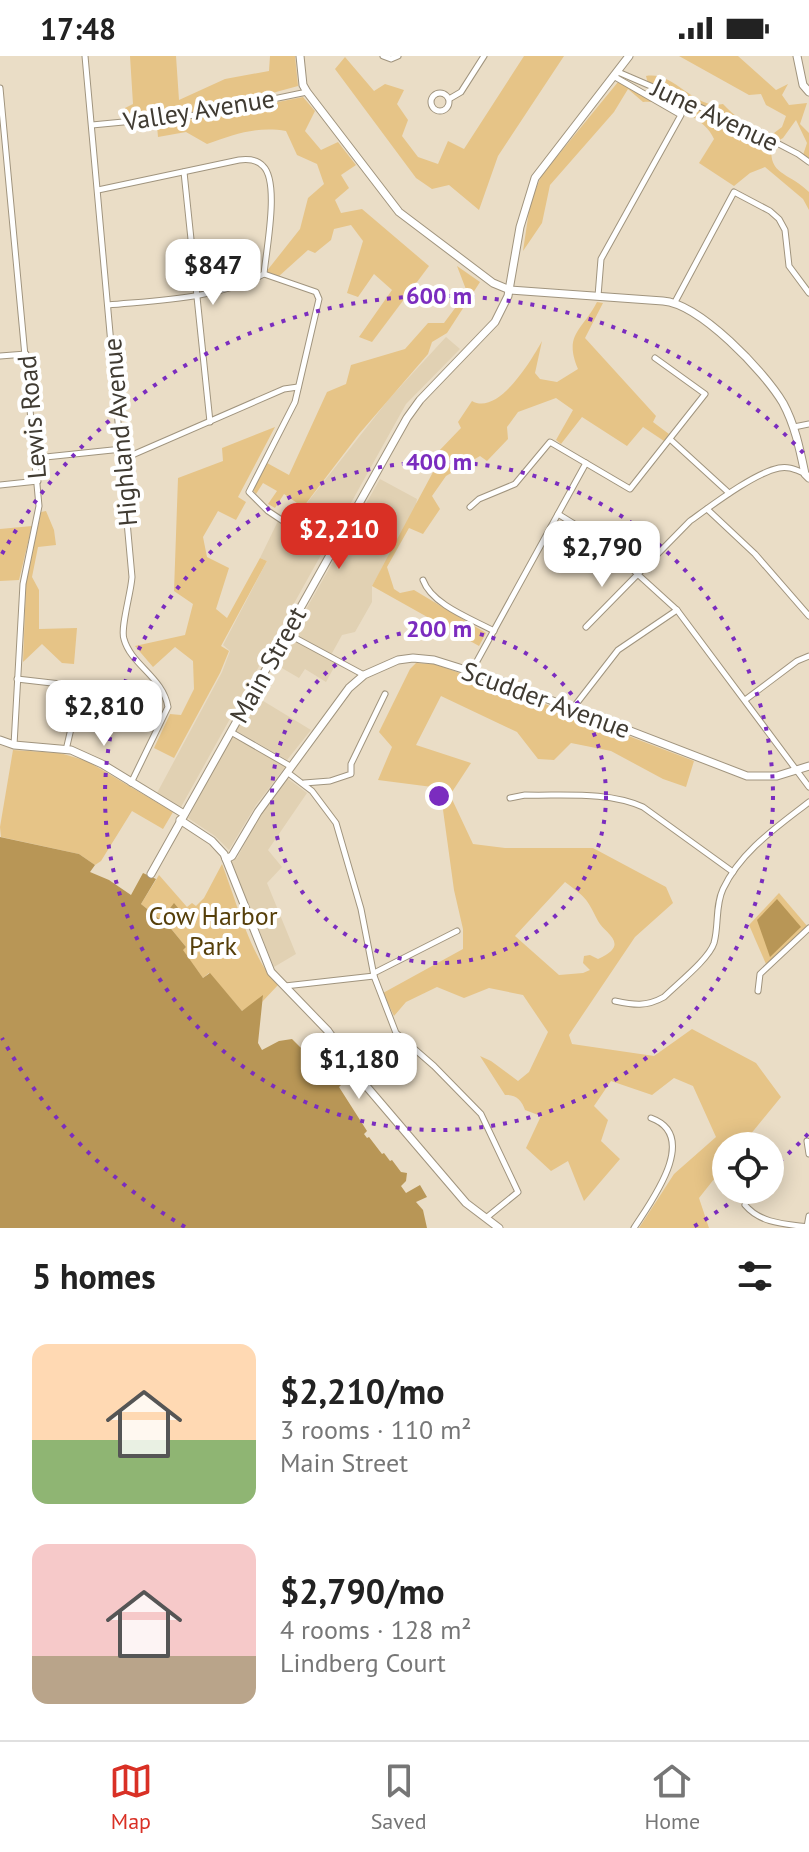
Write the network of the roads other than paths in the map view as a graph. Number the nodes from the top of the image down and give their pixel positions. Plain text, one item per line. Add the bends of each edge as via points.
1 (85, 56) edge
2 (300, 56) edge
3 (383, 56) edge
4 (398, 56) edge
5 (484, 56) edge
6 (629, 56) edge
7 (797, 56) edge
8 (617, 75) junction
9 (0, 88) edge
10 (307, 92) junction
11 (809, 92) edge
12 (449, 99) dead end
13 (92, 125) junction
14 (3, 148) edge
15 (809, 162) edge
16 (184, 172) junction
17 (98, 190) junction
18 (264, 274) junction
19 (510, 290) junction
20 (809, 293) edge
21 (196, 296) junction
22 (598, 296) junction
23 (675, 302) junction
24 (108, 305) junction
25 (26, 354) junction
26 (0, 356) edge
27 (655, 358) dead end
28 (298, 387) junction
29 (210, 422) junction
30 (809, 424) edge
31 (794, 427) junction
32 (671, 440) junction
33 (122, 449) junction
34 (36, 458) junction
35 (123, 459) junction
36 (586, 463) junction
37 (807, 476) edge
38 (38, 481) junction
39 (0, 485) edge
40 (729, 493) junction
41 (470, 507) dead end
42 (707, 509) junction
43 (558, 514) junction
44 (331, 553) junction
45 (638, 573) junction
46 (423, 580) dead end
47 (677, 610) junction
48 (809, 616) edge
49 (586, 627) dead end
50 (494, 631) junction
51 (286, 633) junction
52 (809, 656) edge
53 (471, 672) junction
54 (364, 675) junction
55 (17, 679) junction
56 (81, 686) junction
57 (113, 690) dead end
58 (385, 694) dead end
59 (745, 700) junction
60 (573, 708) junction
61 (230, 731) junction
62 (0, 740) edge
63 (14, 745) junction
64 (66, 750) junction
65 (809, 766) edge
66 (288, 769) junction
67 (797, 770) junction
68 (303, 783) junction
69 (131, 784) junction
70 (809, 787) edge
71 (510, 798) dead end
72 (809, 802) edge
73 (182, 817) junction
74 (226, 859) junction
75 (733, 872) junction
76 (151, 874) dead end
77 (809, 928) edge
78 (457, 931) dead end
79 (374, 975) junction
80 (285, 986) junction
81 (758, 991) dead end
82 (615, 1001) dead end
83 (651, 1118) dead end
84 (807, 1141) dead end
85 (809, 1154) edge
86 (745, 1205) dead end
87 (809, 1216) edge
88 (486, 1218) junction
89 (808, 1227) edge
90 (499, 1228) edge
91 (634, 1228) edge

1 - 13 street, Highland Avenue
2 - 10 main road
3 - 4 street
5 - 12 street via 461,92
6 - 8 main road, Main Street
7 - 11 main road
8 - 15 street, June Avenue via 738,123
8 - 19 main road, Main Street via 535,178
8 - 22 street via 681,115 601,259
9 - 14 street, Lewis Road
10 - 13 street, Valley Avenue via 196,115
10 - 19 main road via 399,212 482,276
13 - 17 street, Highland Avenue
14 - 25 street, Lewis Road
16 - 17 street
16 - 18 street via 248,159 264,166 272,188
16 - 21 street
17 - 24 street, Highland Avenue
18 - 21 street
18 - 28 street via 316,292 319,299
19 - 22 main road
19 - 44 main road, Main Street via 484,337 413,409
20 - 23 street via 789,266 779,219 734,192
21 - 24 street
21 - 29 street
22 - 23 main road
23 - 31 main road via 715,328 771,386
24 - 33 street, Highland Avenue
25 - 26 street
25 - 34 street, Lewis Road
27 - 32 street via 705,394
28 - 29 street
28 - 44 street via 249,492
29 - 35 street
30 - 31 street
31 - 37 main road
32 - 36 street via 630,489
32 - 40 street
33 - 34 street
33 - 35 street, Highland Avenue
34 - 38 street, Lewis Road
35 - 69 street, Highland Avenue via 132,577 124,640 162,688 168,707
36 - 41 street via 550,442 515,484
36 - 43 street
37 - 40 street via 792,468 774,469
38 - 39 street
38 - 55 street, Lewis Road via 39,506 23,584
40 - 42 street
42 - 45 street
42 - 48 street
43 - 45 street via 592,534
43 - 50 street
44 - 51 main road, Main Street
45 - 47 street
45 - 49 street
46 - 50 street via 448,606
47 - 59 street
47 - 60 street via 618,650
50 - 53 street
51 - 54 street
51 - 61 main road, Main Street
52 - 59 street
53 - 54 main road, Scudder Avenue via 407,658
53 - 60 main road, Scudder Avenue
54 - 66 main road, Scudder Avenue
55 - 56 street
55 - 63 street, Lewis Road
56 - 57 street
56 - 64 street
58 - 68 street via 351,774
59 - 67 street
60 - 67 main road, Scudder Avenue via 747,776
61 - 66 street
61 - 73 main road, Main Street
62 - 63 main road
63 - 64 main road
64 - 69 main road via 102,764
65 - 67 main road, Scudder Avenue
66 - 68 street
66 - 74 main road, Scudder Avenue
67 - 70 street
68 - 79 street via 336,823
69 - 73 main road
71 - 75 street via 629,801
72 - 75 street via 762,839
73 - 74 main road
73 - 76 main road, Main Street
74 - 80 main road via 271,972
75 - 82 street via 718,902 710,951 655,1002 644,1006
77 - 81 street via 760,974
78 - 79 street
79 - 80 street
79 - 88 street via 396,1033 481,1114 497,1146 518,1192
80 - 88 main road via 328,1031 367,1087 466,1203
83 - 91 street via 667,1130 672,1157
84 - 85 street
86 - 89 street via 767,1220
87 - 89 street
88 - 90 main road

